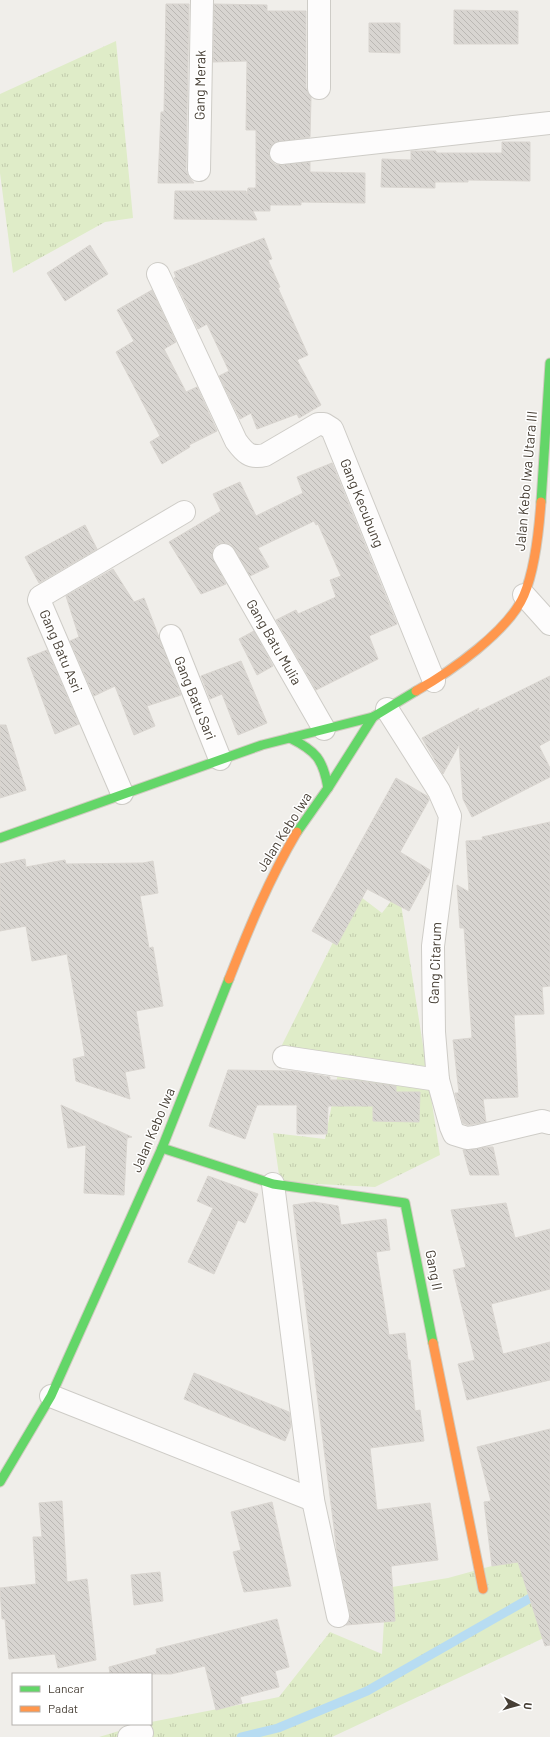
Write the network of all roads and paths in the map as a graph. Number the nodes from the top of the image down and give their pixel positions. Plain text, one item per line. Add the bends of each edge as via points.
1 (202, 0) edge
2 (318, 0) edge
3 (319, 88) dead end
4 (550, 123) edge
5 (281, 153) dead end
6 (199, 170) dead end
7 (158, 274) dead end
8 (550, 363) edge
9 (184, 512) dead end
10 (224, 555) dead end
11 (536, 600) edge
12 (550, 624) edge
13 (171, 636) dead end
14 (434, 681) junction
15 (380, 713) junction
16 (324, 730) junction
17 (290, 738) junction
18 (220, 759) junction
19 (328, 788) junction
20 (122, 793) junction
21 (0, 838) edge
22 (284, 1057) dead end
23 (438, 1080) junction
24 (550, 1124) edge
25 (162, 1148) junction
26 (274, 1184) junction
27 (51, 1396) junction
28 (0, 1482) edge
29 (313, 1500) junction
30 (483, 1589) dead end
31 (338, 1616) dead end

1 - 6 street, Gang Merak
2 - 3 street
4 - 5 street
7 - 14 street, Gang Kecubung via 236,441 246,453 257,457 265,455 318,424 324,424 332,429
8 - 11 street, Jalan Kebo Iwa Utara III via 539,526 532,564
9 - 20 street, Gang Batu Asri via 40,597 39,600
10 - 16 street, Gang Batu Mulia
11 - 12 street
11 - 14 street, Jalan Kebo Iwa Utara III
13 - 18 street, Gang Batu Sari
14 - 15 street, Jalan Kebo Iwa Utara III
15 - 16 street, Jalan Kebo Iwa Utara III
15 - 19 street, Jalan Kebo Iwa Utara III
15 - 23 street, Gang Citarum via 439,791 450,816 433,946 434,1032
16 - 17 street, Jalan Kebo Iwa Utara III
17 - 18 street
17 - 19 street via 306,746 320,758 325,768
18 - 20 street
19 - 25 street, Jalan Kebo Iwa via 297,831 275,868
20 - 21 street
22 - 23 street
23 - 24 street, Gang Citarum via 450,1127 454,1134 461,1137 475,1137 542,1121
25 - 26 street, Gang II
25 - 27 street, Jalan Kebo Iwa
26 - 29 street
26 - 30 street, Gang II via 405,1203
27 - 28 street, Jalan Kebo Iwa
27 - 29 street
29 - 31 street

